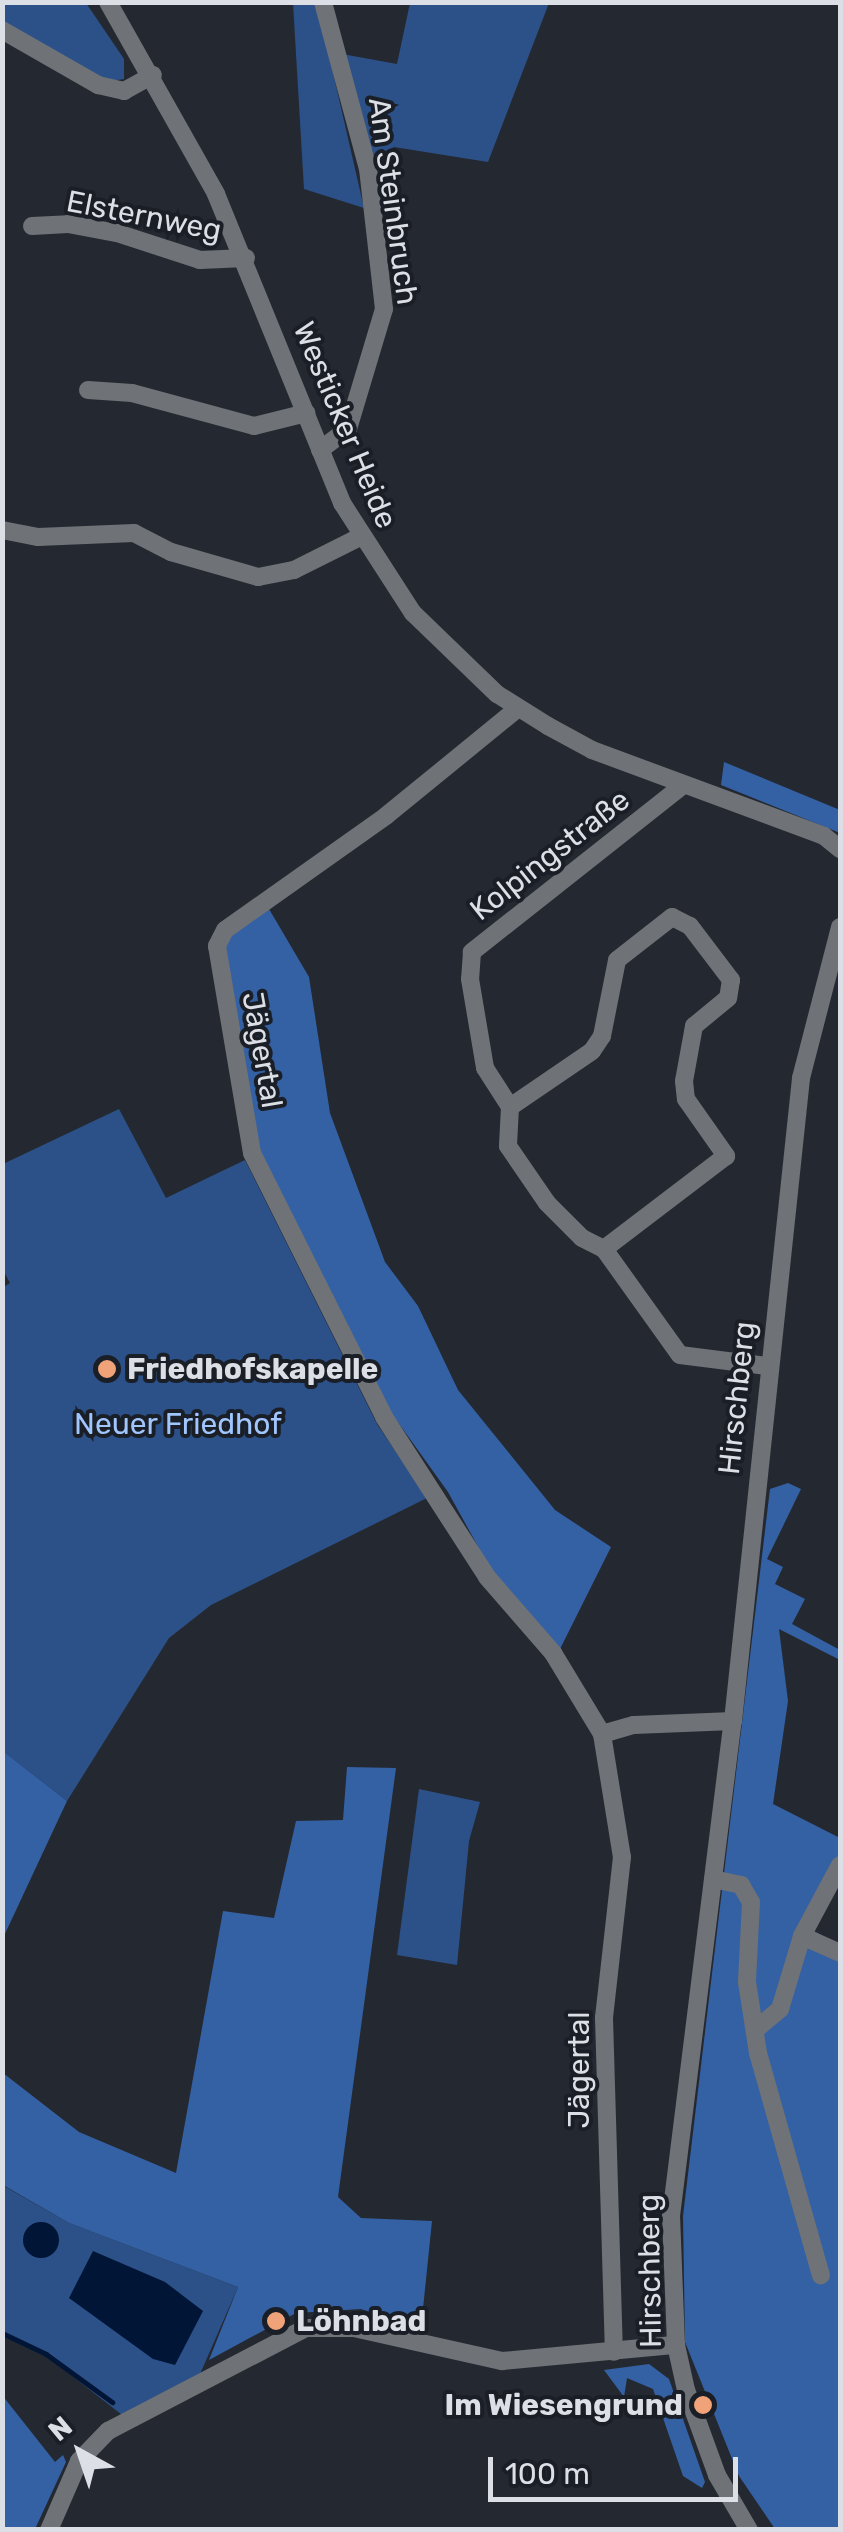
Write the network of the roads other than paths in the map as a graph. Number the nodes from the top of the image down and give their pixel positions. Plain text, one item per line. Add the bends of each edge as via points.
1 (108, 2) edge
2 (323, 2) edge
3 (2, 30) edge
4 (154, 76) junction
5 (32, 226) dead end
6 (246, 258) junction
7 (88, 390) dead end
8 (306, 413) junction
9 (320, 450) junction
10 (2, 530) edge
11 (360, 536) junction
12 (517, 709) junction
13 (682, 786) junction
14 (840, 849) edge
15 (840, 927) edge
16 (510, 1107) junction
17 (604, 1249) junction
18 (767, 1366) junction
19 (733, 1721) junction
20 (602, 1734) junction
21 (840, 1865) edge
22 (713, 1879) junction
23 (802, 1936) junction
24 (840, 1952) edge
25 (754, 2030) junction
26 (821, 2275) dead end
27 (676, 2345) junction
28 (614, 2352) junction
29 (49, 2530) edge
30 (749, 2530) edge

1 - 4 street, Westicker Heide
2 - 9 street, Am Steinbruch via 364,153 384,309 348,429
3 - 4 street via 98,85 124,90
4 - 6 street, Westicker Heide
5 - 6 street, Elsternweg via 117,233 200,260
6 - 8 street, Westicker Heide
7 - 8 street via 150,397 238,424
8 - 9 street, Westicker Heide
9 - 11 street, Westicker Heide
10 - 11 street via 38,537 134,533 171,552 258,577 294,570
11 - 12 street, Westicker Heide via 432,636
12 - 13 street, Westicker Heide via 592,750
12 - 20 street, Jägertal via 386,816 225,930 216,946 252,1153 384,1417 487,1577 553,1653
13 - 14 street, Westicker Heide via 824,836
13 - 16 street, Kolpingstraße via 472,952 485,1068
15 - 18 street, Hirschberg via 801,1078
16 - 17 street, Kolpingstraße via 508,1146 547,1202 582,1238
16 - 17 street via 592,1051 602,1036 617,960 672,917 690,926 731,980 728,998 694,1026 684,1081 686,1099 726,1156
17 - 18 street, Kolpingstraße via 680,1355
18 - 19 street, Hirschberg
19 - 20 street via 634,1725
19 - 22 street, Hirschberg
20 - 28 street, Jägertal via 622,1857 604,2018
21 - 23 street
22 - 25 street via 741,1884 752,1902 747,1982
22 - 27 street, Hirschberg via 671,2216
23 - 24 street
23 - 25 street via 780,2010
25 - 26 street
27 - 28 street
27 - 30 street, Hirschberg via 704,2442
28 - 29 street via 502,2361 354,2328 306,2328 108,2432 79,2461

